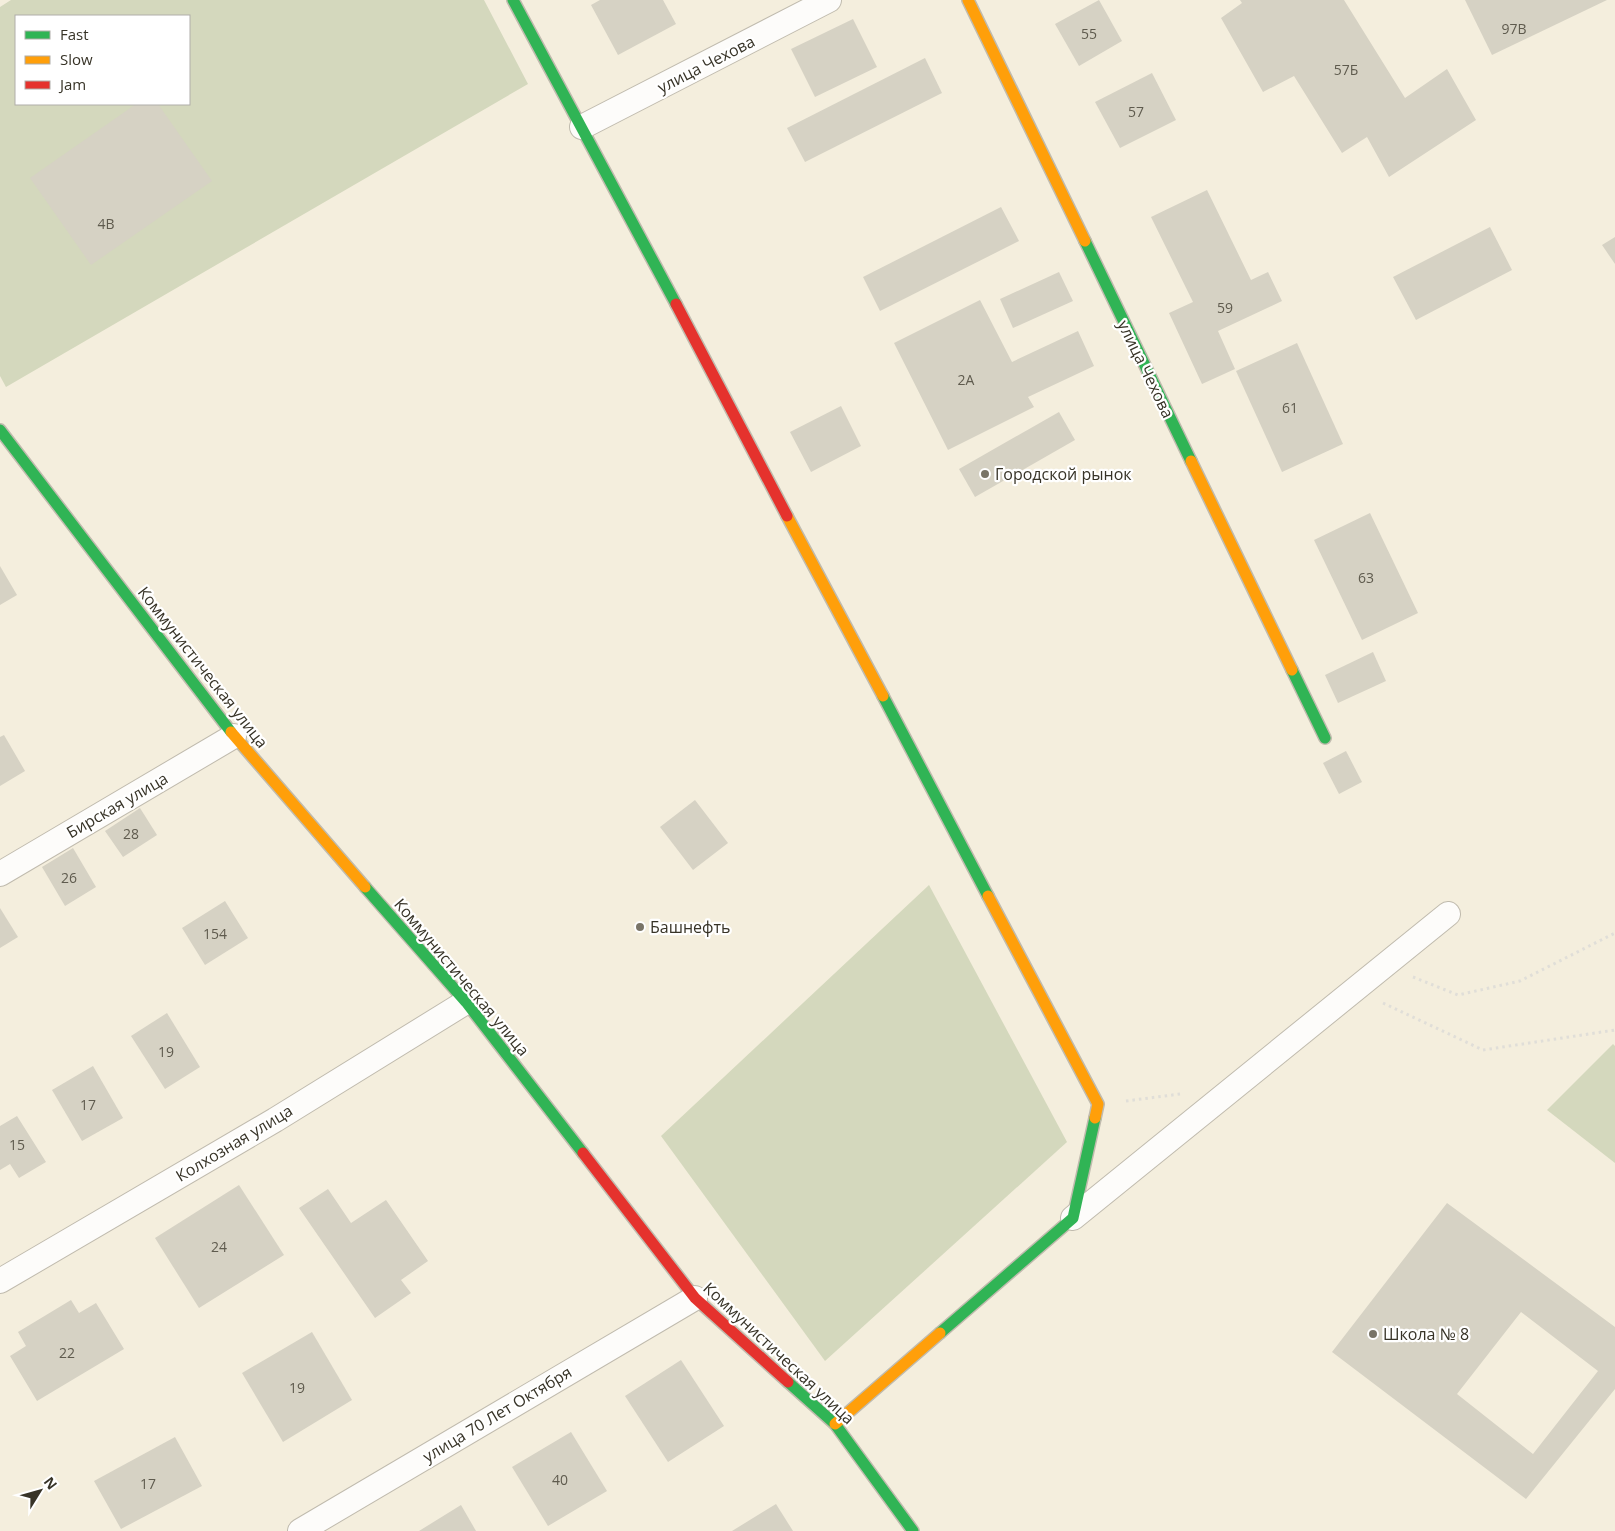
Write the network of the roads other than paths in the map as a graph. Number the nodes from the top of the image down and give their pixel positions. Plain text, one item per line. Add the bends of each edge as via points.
1 (513, 0) edge
2 (829, 0) edge
3 (968, 0) edge
4 (582, 127) junction
5 (1, 435) edge
6 (234, 736) junction
7 (1325, 738) dead end
8 (0, 874) edge
9 (1448, 914) dead end
10 (466, 1002) junction
11 (1073, 1218) junction
12 (0, 1281) edge
13 (695, 1298) junction
14 (835, 1424) junction
15 (300, 1531) edge
16 (912, 1531) edge

1 - 4 street
2 - 4 street, улица Чехова
3 - 7 street, улица Чехова
4 - 11 street via 1098,1104
5 - 6 street, Коммунистическая улица
6 - 8 street, Бирская улица
6 - 10 street, Коммунистическая улица
9 - 11 street
10 - 12 street, Колхозная улица via 275,1120
10 - 13 street, Коммунистическая улица
11 - 14 street
13 - 14 street, Коммунистическая улица
13 - 15 street, улица 70 Лет Октября
14 - 16 street, Коммунистическая улица

